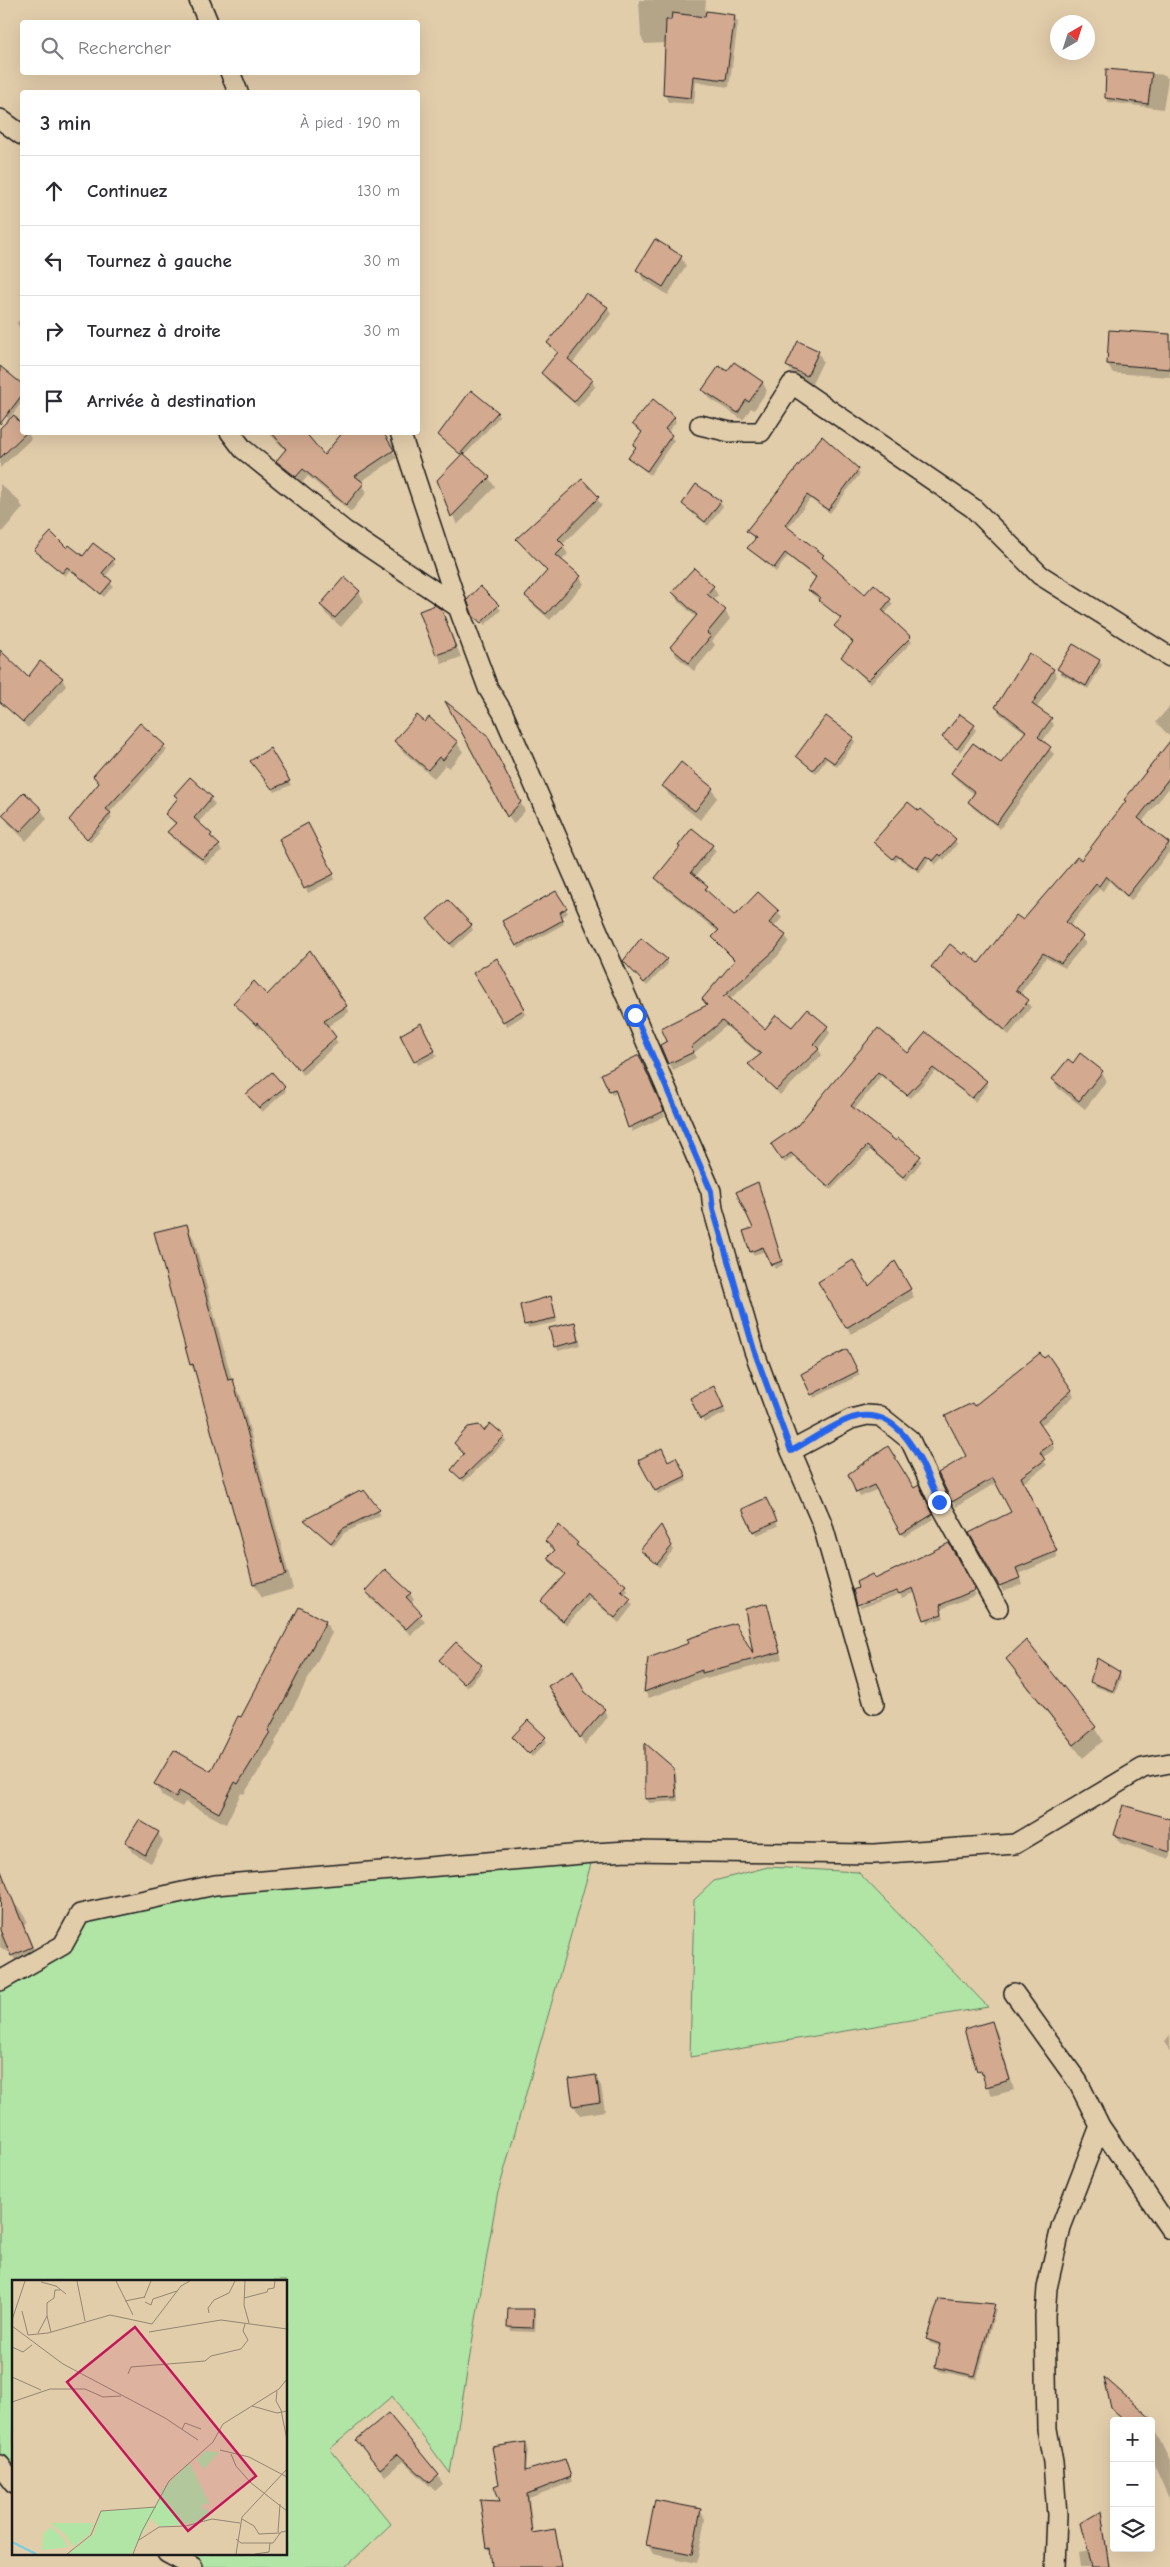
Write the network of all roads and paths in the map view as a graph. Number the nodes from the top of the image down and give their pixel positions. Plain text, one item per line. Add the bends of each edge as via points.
1 (199, 0) edge
2 (207, 20) edge
3 (231, 75) edge
4 (237, 90) edge
5 (0, 119) edge
6 (20, 134) edge
7 (700, 425) dead end
8 (232, 435) edge
9 (401, 435) edge
10 (458, 607) junction
11 (1170, 657) edge
12 (791, 1451) junction
13 (998, 1608) dead end
14 (874, 1704) dead end
15 (1170, 1763) edge
16 (0, 1982) edge
17 (1014, 1992) dead end
18 (1100, 2126) junction
19 (1170, 2229) edge
20 (0, 2465) edge
21 (12, 2480) edge
22 (169, 2554) edge
23 (193, 2567) edge
24 (1054, 2567) edge

1 - 2 street
3 - 4 street
5 - 6 street
7 - 11 street via 730,432 761,432 792,384 973,508 1040,575
8 - 10 street via 243,450 345,531
9 - 10 street
10 - 12 street via 488,688 504,713 711,1191 713,1209 754,1350
12 - 13 street via 851,1419 880,1416 910,1440 939,1502
12 - 14 street via 822,1523
15 - 16 street via 1143,1768 1015,1844 874,1854 628,1851 215,1885 80,1914 62,1945
17 - 18 street via 1078,2082
18 - 19 street
18 - 24 street via 1061,2227 1047,2288 1047,2429 1053,2462 1056,2515
20 - 21 street
22 - 23 street

